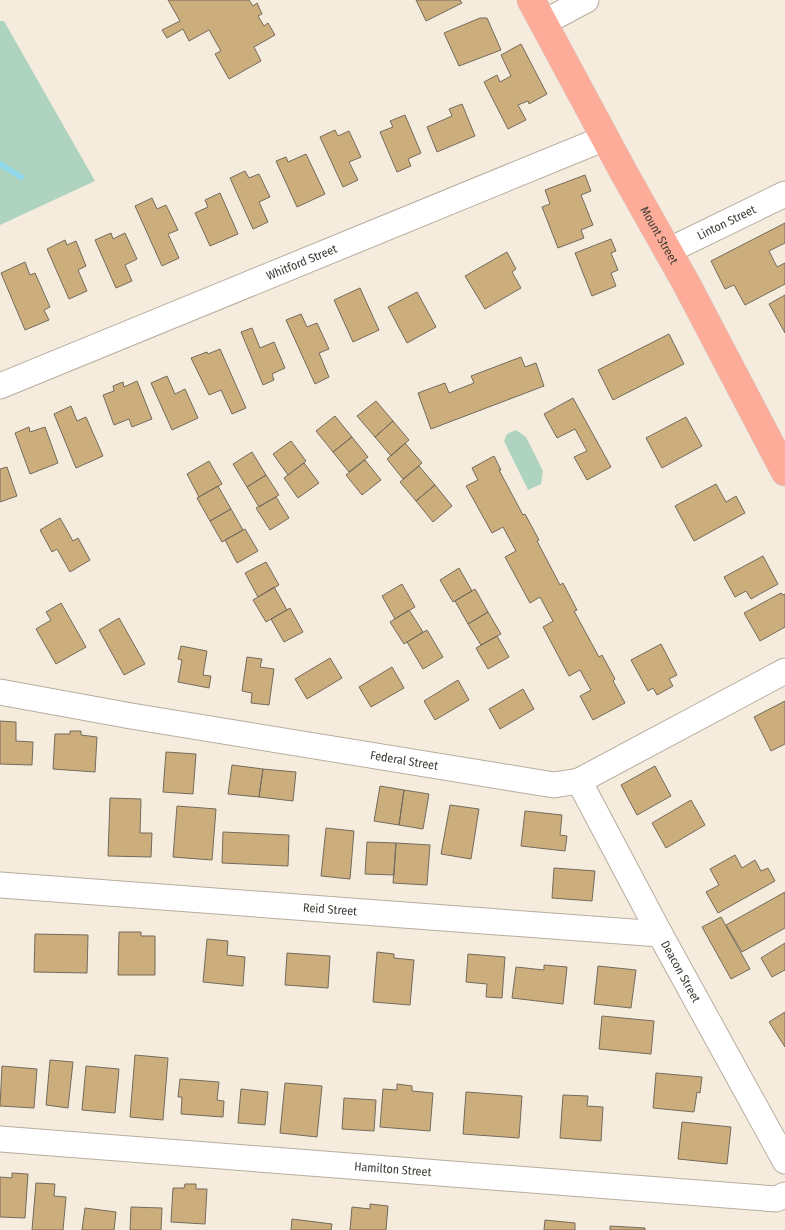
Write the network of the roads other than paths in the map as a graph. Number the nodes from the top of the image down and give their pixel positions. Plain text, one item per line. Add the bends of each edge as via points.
1 (586, 0) edge
2 (537, 12) edge
3 (604, 138) junction
4 (785, 194) edge
5 (668, 252) junction
6 (0, 386) edge
7 (785, 472) edge
8 (785, 672) edge
9 (0, 692) edge
10 (579, 780) junction
11 (0, 885) edge
12 (660, 934) junction
13 (0, 1139) edge
14 (785, 1161) edge
15 (785, 1195) edge

1 - 2 street
2 - 3 highway, Mount Street
3 - 5 highway, Mount Street
3 - 6 street, Whitford Street
4 - 5 street, Linton Street
5 - 7 highway, Mount Street
8 - 10 street, Federal Street
9 - 10 street, Federal Street via 554,786
10 - 12 street, Deacon Street
11 - 12 street, Reid Street
12 - 14 street, Deacon Street
13 - 15 street, Hamilton Street via 776,1199

